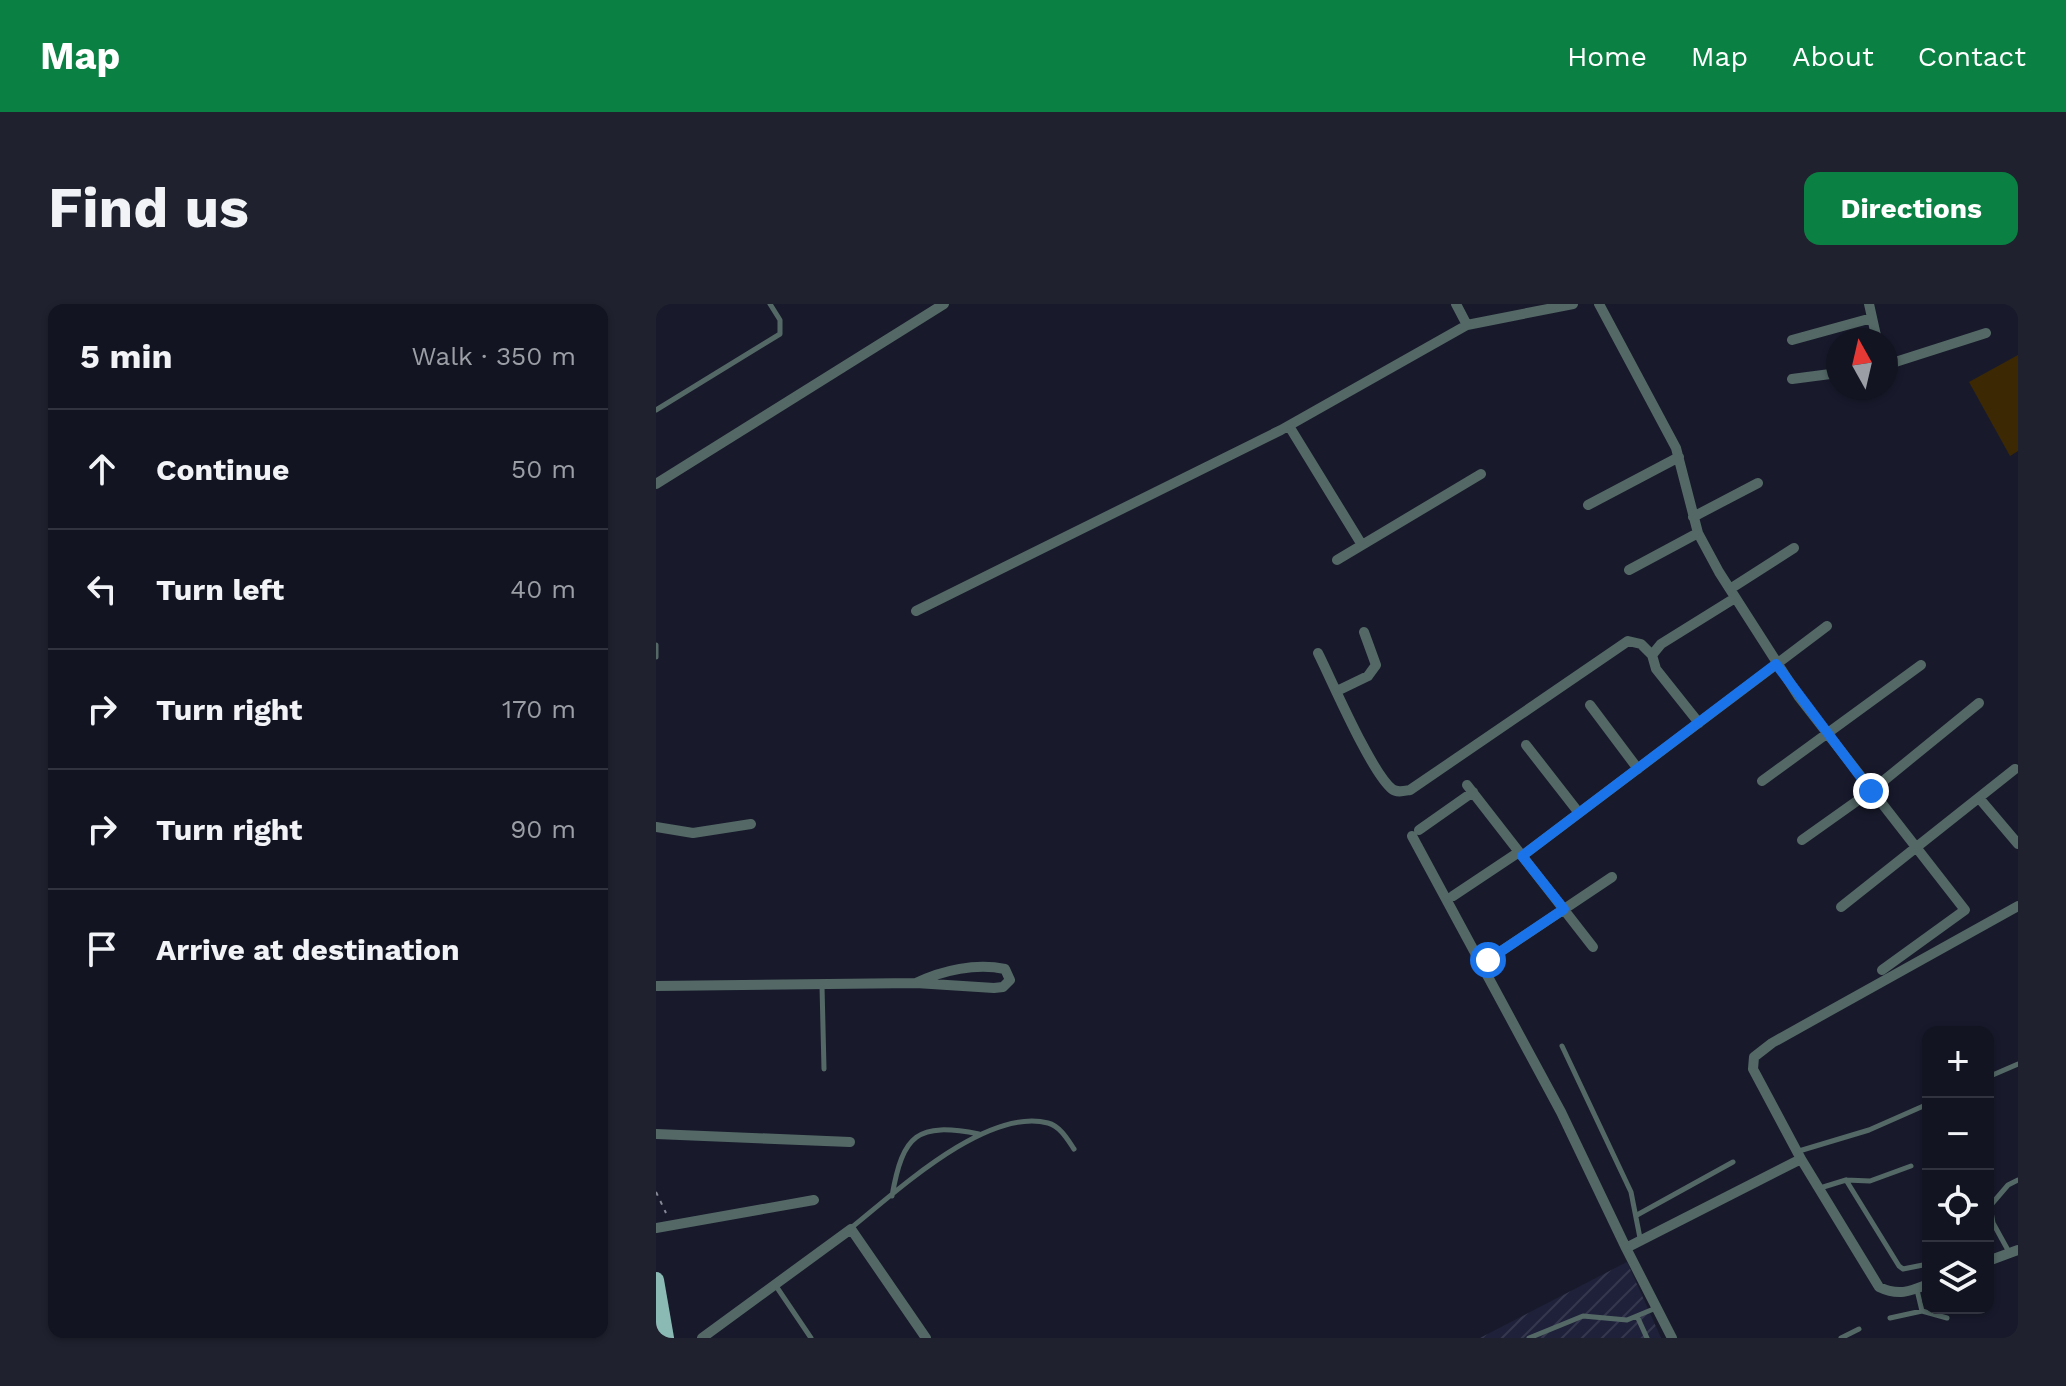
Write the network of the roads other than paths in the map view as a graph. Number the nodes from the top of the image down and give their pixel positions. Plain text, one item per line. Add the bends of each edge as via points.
1 (770, 304) edge
2 (944, 304) edge
3 (1456, 304) edge
4 (1573, 304) edge
5 (1599, 304) edge
6 (1869, 304) edge
7 (1872, 318) junction
8 (1467, 325) junction
9 (1874, 328) edge
10 (1986, 333) dead end
11 (1792, 340) dead end
12 (1898, 361) edge
13 (1826, 375) edge
14 (1792, 379) dead end
15 (656, 410) edge
16 (1289, 426) junction
17 (1679, 457) junction
18 (1481, 474) dead end
19 (1758, 483) dead end
20 (656, 484) edge
21 (1588, 505) dead end
22 (1693, 517) junction
23 (1698, 533) junction
24 (1362, 545) junction
25 (1794, 548) dead end
26 (1337, 560) dead end
27 (1629, 570) dead end
28 (1732, 594) junction
29 (916, 611) dead end
30 (1827, 626) dead end
31 (1364, 632) dead end
32 (656, 645) edge
33 (1318, 653) dead end
34 (1652, 655) junction
35 (656, 657) edge
36 (1776, 664) junction
37 (1921, 665) dead end
38 (1337, 691) junction
39 (1979, 703) dead end
40 (1590, 705) dead end
41 (1699, 723) junction
42 (1827, 734) junction
43 (1526, 745) dead end
44 (1638, 769) junction
45 (2015, 769) dead end
46 (1762, 781) dead end
47 (1871, 791) junction
48 (1979, 798) junction
49 (1579, 813) junction
50 (751, 824) dead end
51 (656, 827) edge
52 (1802, 840) dead end
53 (2018, 844) edge
54 (1917, 849) junction
55 (1520, 854) junction
56 (1612, 877) dead end
57 (1453, 896) dead end
58 (2018, 906) edge
59 (1841, 907) dead end
60 (1564, 909) junction
61 (1593, 947) dead end
62 (1488, 960) dead end
63 (1882, 970) dead end
64 (916, 983) junction
65 (656, 986) edge
66 (822, 986) junction
67 (1562, 1046) dead end
68 (2018, 1064) edge
69 (824, 1069) dead end
70 (1994, 1074) edge
71 (1922, 1107) edge
72 (656, 1134) edge
73 (979, 1134) junction
74 (850, 1142) dead end
75 (1074, 1149) dead end
76 (1799, 1155) junction
77 (1733, 1162) dead end
78 (1911, 1166) dead end
79 (1846, 1180) junction
80 (2018, 1180) edge
81 (1819, 1188) junction
82 (892, 1197) junction
83 (814, 1200) dead end
84 (1637, 1215) junction
85 (656, 1228) edge
86 (851, 1229) junction
87 (1640, 1238) junction
88 (1626, 1248) junction
89 (2014, 1251) edge
90 (1994, 1259) edge
91 (1922, 1265) edge
92 (656, 1280) edge
93 (775, 1284) junction
94 (1922, 1286) edge
95 (1916, 1289) junction
96 (1657, 1308) junction
97 (1922, 1311) joint
98 (1933, 1314) edge
99 (1637, 1316) junction
100 (1890, 1318) dead end
101 (1947, 1318) dead end
102 (1859, 1329) dead end
103 (666, 1338) edge
104 (702, 1338) edge
105 (811, 1338) edge
106 (926, 1338) edge
107 (1529, 1338) edge
108 (1647, 1338) edge
109 (1672, 1338) edge
110 (1841, 1338) edge

1 - 15 lane via 780,320 780,334
2 - 20 street
3 - 8 street
4 - 8 street
5 - 17 street
6 - 7 street
7 - 9 street
7 - 11 street
8 - 16 street
10 - 12 street
13 - 14 street
16 - 24 street
16 - 29 street
17 - 21 street
17 - 22 street
18 - 24 street
19 - 22 street
22 - 23 street
23 - 27 street
23 - 28 street
24 - 26 street
25 - 28 street
28 - 34 street
28 - 36 street
30 - 36 street
31 - 38 street via 1376,665 1368,676
32 - 35 lane
33 - 38 street
34 - 38 street via 1628,641 1400,792 1391,788
34 - 41 street via 1656,669
36 - 41 street
36 - 42 street
37 - 42 street
39 - 47 street
40 - 44 street
41 - 44 street
42 - 46 street
42 - 47 street
43 - 49 street
44 - 49 street
45 - 48 street
47 - 52 street
47 - 54 street
48 - 53 street
48 - 54 street
49 - 55 street
50 - 51 street via 693,833
54 - 59 street
54 - 63 street via 1965,910
55 - 57 street
55 - 60 street
55 - 88 street via 1470,789 1415,833
56 - 60 street
58 - 76 street via 1754,1057 1753,1069
60 - 61 street
60 - 62 street
64 - 64 street via 949,971 986,967 1005,969 1010,980 994,988
64 - 66 street
65 - 66 street
66 - 69 lane
67 - 84 lane via 1627,1182
68 - 70 lane
71 - 76 lane
72 - 74 street
73 - 75 lane via 1048,1123
73 - 82 lane
73 - 82 lane via 936,1128 923,1132 901,1158
76 - 81 street
76 - 87 street
77 - 84 lane
78 - 79 lane via 1863,1183
79 - 81 lane
79 - 91 lane via 1899,1266
80 - 89 lane via 1990,1206 1993,1223
81 - 95 street via 1879,1287 1893,1294
82 - 86 lane
83 - 85 street
84 - 87 lane
86 - 93 street
86 - 106 street
87 - 88 street
88 - 96 street
89 - 90 street
92 - 103 main road
93 - 104 street
93 - 105 lane
94 - 95 street
95 - 97 lane
96 - 99 lane
96 - 109 street
97 - 100 lane
98 - 101 lane
99 - 107 lane via 1583,1316
99 - 108 lane
102 - 110 lane

